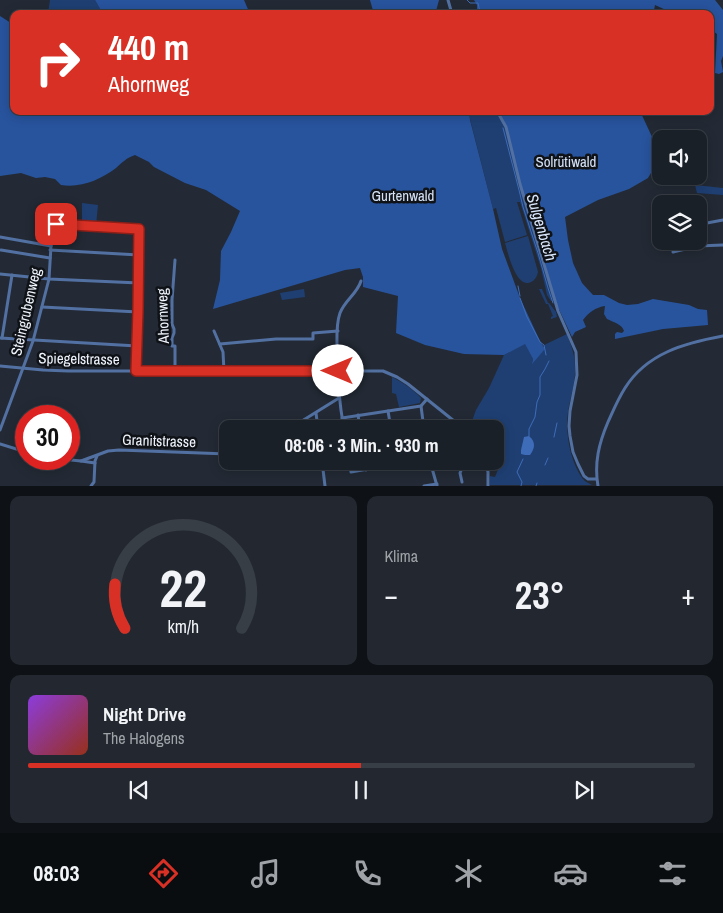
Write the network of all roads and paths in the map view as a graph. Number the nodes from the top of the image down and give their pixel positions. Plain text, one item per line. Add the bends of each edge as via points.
1 (500, 115) edge
2 (723, 220) edge
3 (707, 223) edge
4 (139, 229) joint
5 (0, 237) edge
6 (723, 245) edge
7 (50, 248) junction
8 (1, 250) dead end
9 (673, 252) dead end
10 (139, 254) junction
11 (50, 258) junction
12 (175, 260) dead end
13 (0, 274) edge
14 (12, 275) junction
15 (49, 279) junction
16 (361, 281) dead end
17 (139, 283) junction
18 (42, 307) junction
19 (138, 312) junction
20 (338, 330) junction
21 (214, 331) dead end
22 (723, 336) edge
23 (1, 338) edge
24 (33, 341) junction
25 (220, 344) junction
26 (137, 346) junction
27 (0, 366) edge
28 (24, 369) junction
29 (175, 370) junction
30 (136, 371) junction
31 (224, 371) junction
32 (338, 371) junction
33 (339, 398) junction
34 (427, 399) junction
35 (421, 406) junction
36 (388, 411) junction
37 (316, 413) junction
38 (358, 416) junction
39 (342, 418) joint
40 (304, 420) edge
41 (317, 420) edge
42 (359, 420) edge
43 (390, 420) edge
44 (423, 420) edge
45 (452, 420) edge
46 (0, 430) edge
47 (0, 444) edge
48 (15, 449) edge
49 (219, 454) edge
50 (98, 455) junction
51 (81, 461) joint
52 (96, 463) junction
53 (323, 470) edge
54 (352, 470) edge
55 (366, 470) edge
56 (433, 470) edge
57 (461, 470) edge
58 (487, 470) edge
59 (596, 479) junction
60 (462, 482) dead end
61 (437, 485) edge
62 (91, 486) edge
63 (324, 486) edge
64 (424, 486) edge
65 (488, 486) edge
66 (598, 486) edge

1 - 59 street via 558,311 576,352 577,375 569,426 573,452 585,476
2 - 3 street
4 - 7 street, Steingrubenweg via 56,224
4 - 10 street, Ahornweg
5 - 7 street
6 - 9 street
7 - 10 street
7 - 11 street, Steingrubenweg
8 - 11 street
10 - 17 street, Ahornweg
11 - 15 street, Steingrubenweg
12 - 29 street, Ahornweg via 172,346 175,346
13 - 14 street
14 - 15 street
14 - 23 street
15 - 17 street
15 - 18 street, Steingrubenweg
16 - 20 street via 345,303 338,320
17 - 19 street, Ahornweg
18 - 19 street
18 - 24 street, Steingrubenweg
19 - 26 street, Ahornweg
20 - 25 street via 313,333 313,339
20 - 32 street
21 - 25 street
22 - 59 street via 667,351 634,375 620,396 601,440
23 - 24 street
24 - 26 street
24 - 28 street, Steingrubenweg
25 - 31 street
26 - 30 street, Ahornweg
27 - 28 street, Spiegelstrasse
28 - 30 street, Spiegelstrasse
28 - 46 street, Steingrubenweg
29 - 30 street, Spiegelstrasse
29 - 31 street, Spiegelstrasse
31 - 32 street, Spiegelstrasse
32 - 33 street
32 - 34 street, Spiegelstrasse via 388,372
33 - 37 street
33 - 39 street
34 - 35 street
34 - 45 street, Spiegelstrasse
35 - 36 street
35 - 44 street
36 - 38 street
36 - 43 street
37 - 40 street
37 - 41 street
38 - 39 street
38 - 42 street
47 - 48 street
49 - 50 street, Granitstrasse via 113,450
50 - 51 street, Granitstrasse
50 - 52 street
51 - 52 street
52 - 62 street
53 - 63 street
54 - 55 street
56 - 61 street
57 - 60 street
58 - 65 street
59 - 66 street
61 - 64 street

